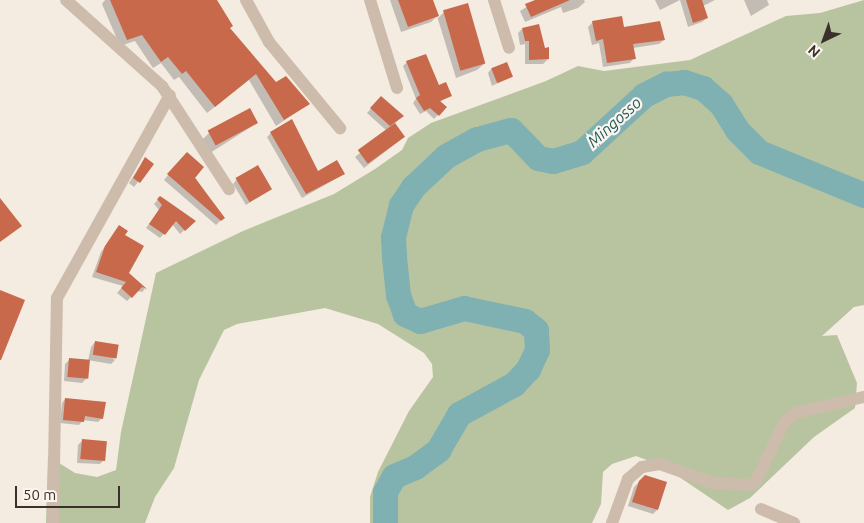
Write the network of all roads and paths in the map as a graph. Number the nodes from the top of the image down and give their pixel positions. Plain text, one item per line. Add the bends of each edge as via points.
1 (66, 0) edge
2 (246, 0) edge
3 (370, 0) edge
4 (494, 0) edge
5 (509, 48) dead end
6 (398, 88) dead end
7 (170, 95) junction
8 (340, 128) dead end
9 (229, 189) dead end
10 (864, 397) edge
11 (761, 509) dead end
12 (53, 523) edge
13 (612, 523) edge
14 (794, 523) edge

1 - 7 street
2 - 8 street via 269,42
3 - 6 street
4 - 5 street
7 - 9 street
7 - 12 street via 57,298
10 - 13 street via 796,413 778,434 763,469 751,485 713,483 660,464 642,468 628,479
11 - 14 street

